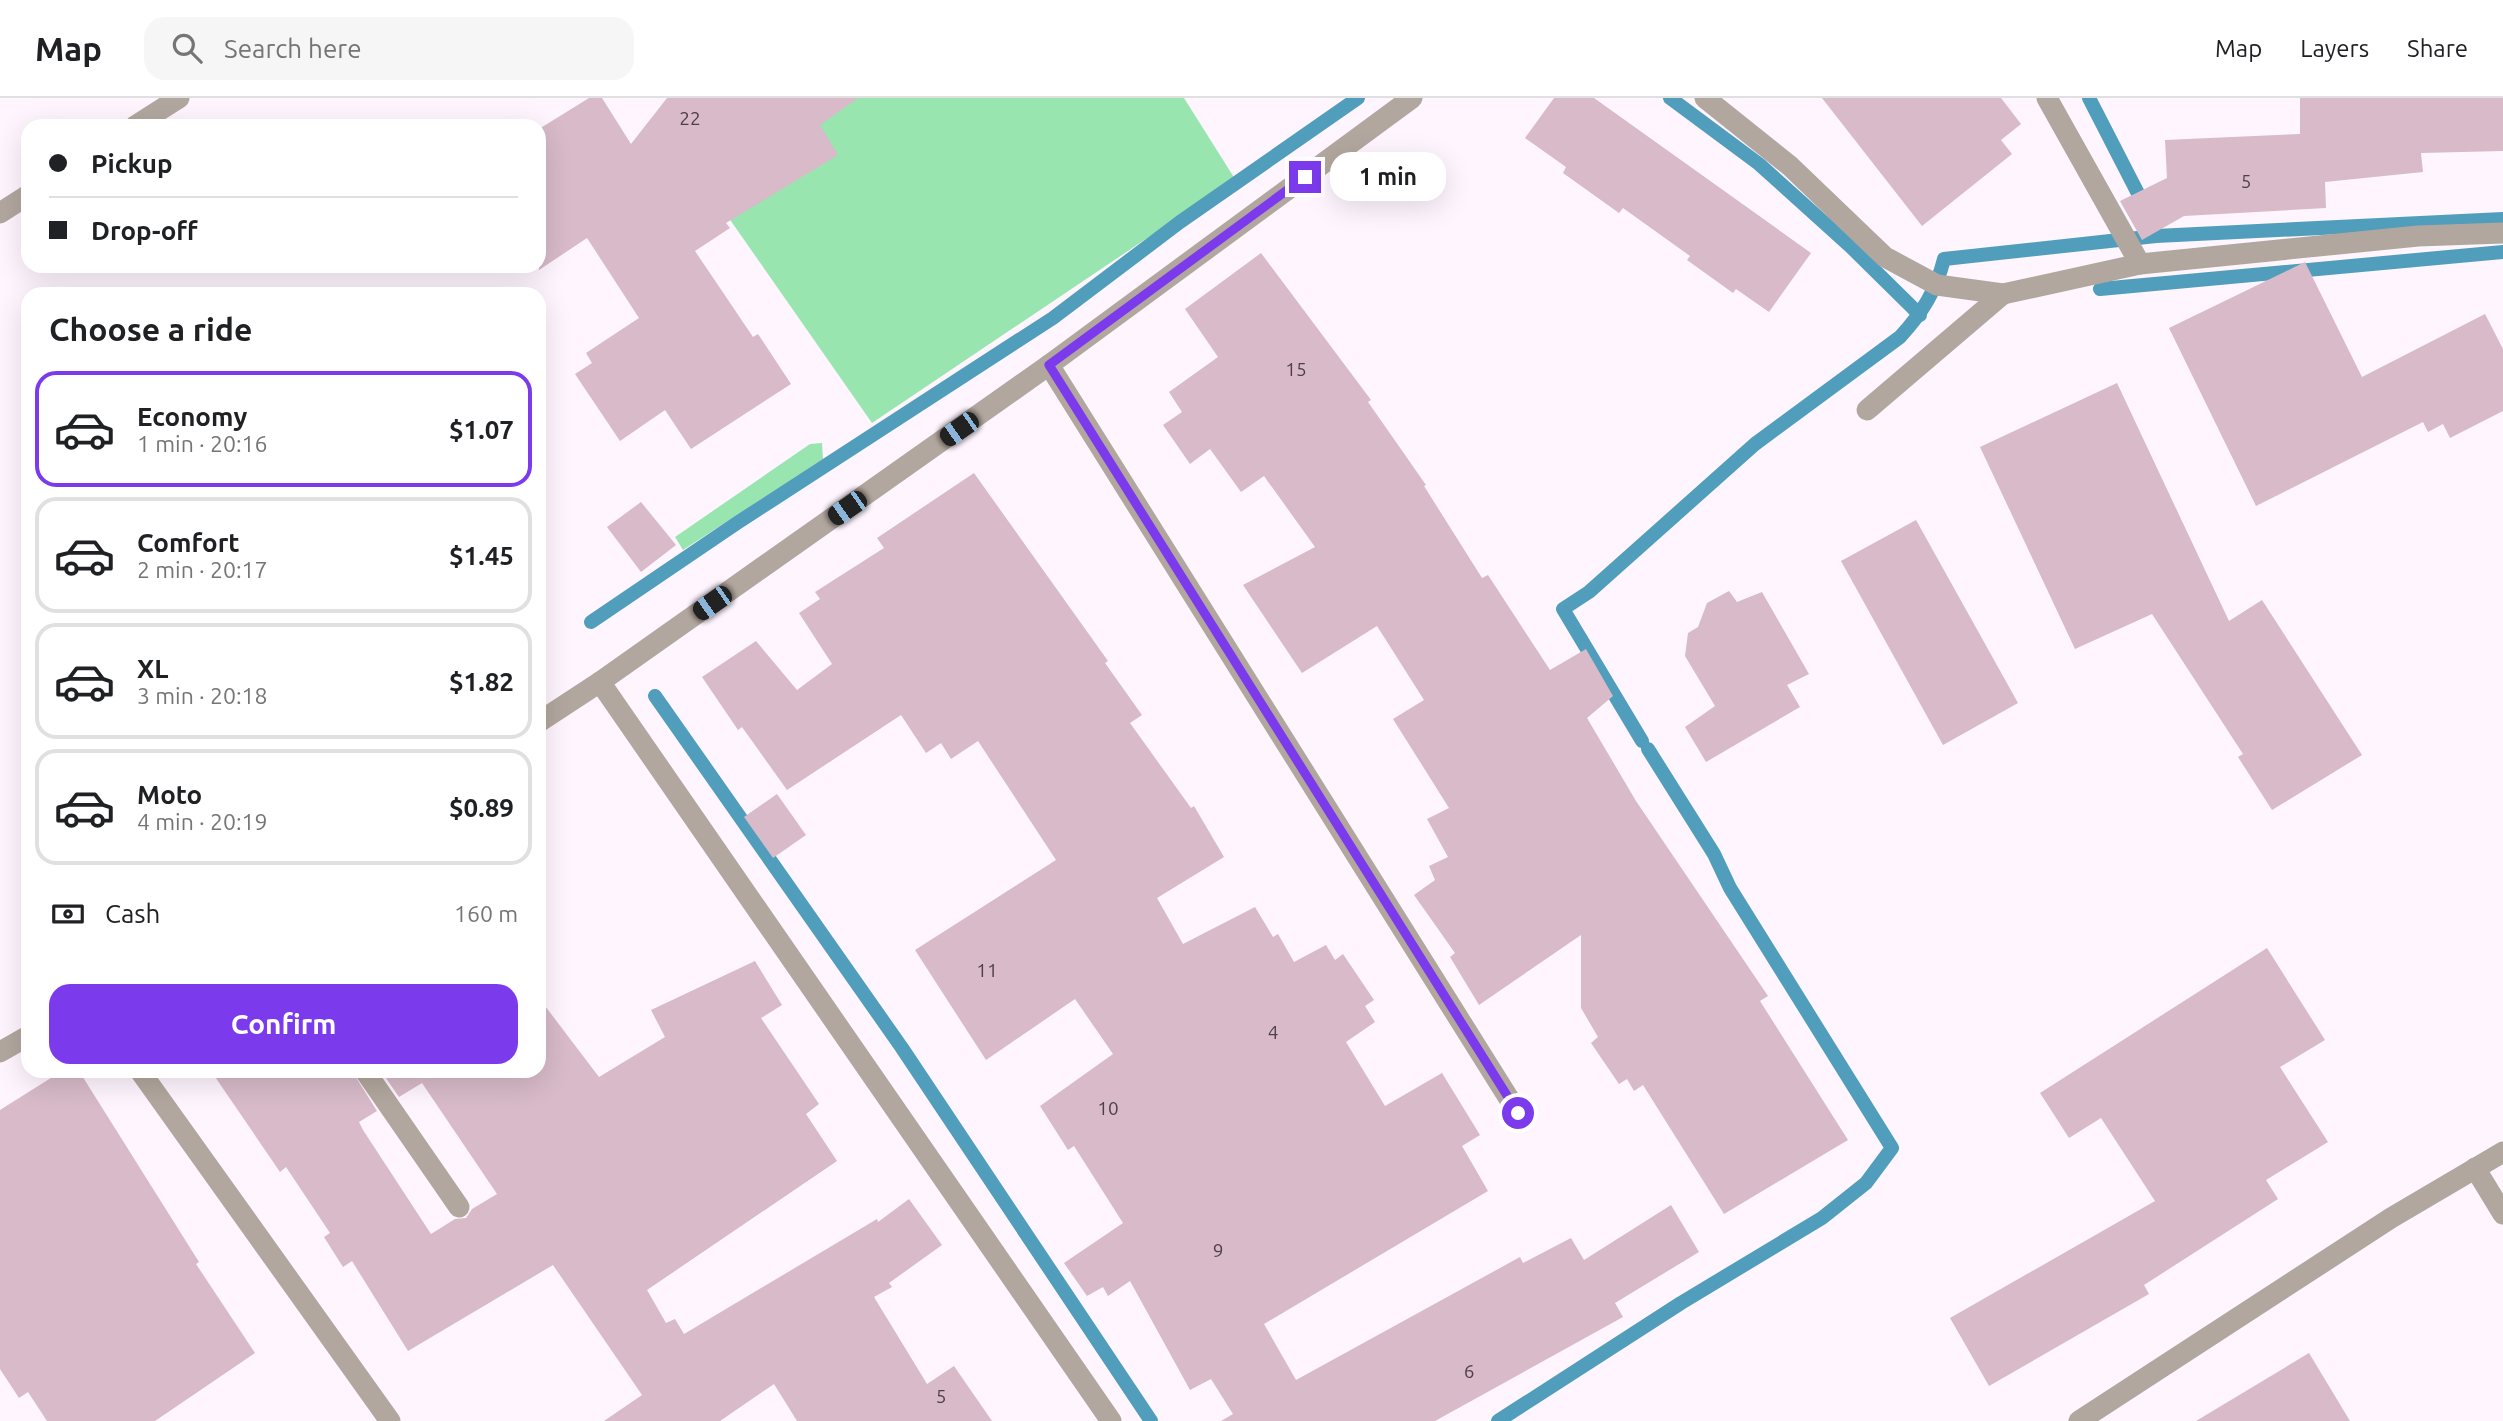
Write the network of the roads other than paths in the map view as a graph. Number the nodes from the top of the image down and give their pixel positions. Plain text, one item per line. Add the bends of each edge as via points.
1 (179, 98) edge
2 (1412, 98) edge
3 (1705, 98) edge
4 (2047, 98) edge
5 (146, 119) edge
6 (21, 200) edge
7 (0, 213) edge
8 (2503, 233) edge
9 (2140, 264) junction
10 (2003, 294) junction
11 (1049, 365) junction
12 (1867, 410) dead end
13 (600, 682) junction
14 (546, 717) edge
15 (21, 1040) edge
16 (0, 1052) edge
17 (145, 1078) edge
18 (370, 1078) edge
19 (1518, 1113) dead end
20 (2503, 1152) edge
21 (2475, 1168) junction
22 (459, 1207) dead end
23 (2503, 1214) edge
24 (390, 1421) edge
25 (1111, 1421) edge
26 (2079, 1421) edge

1 - 5 street
2 - 11 street
3 - 10 street via 1790,166 1885,257 1937,285
4 - 9 street
6 - 7 street
8 - 9 street via 2418,236
9 - 10 street
10 - 12 street
11 - 13 street
11 - 19 street
13 - 14 street
13 - 25 street
15 - 16 street
17 - 24 street
18 - 22 street
20 - 21 street
21 - 23 street
21 - 26 street

